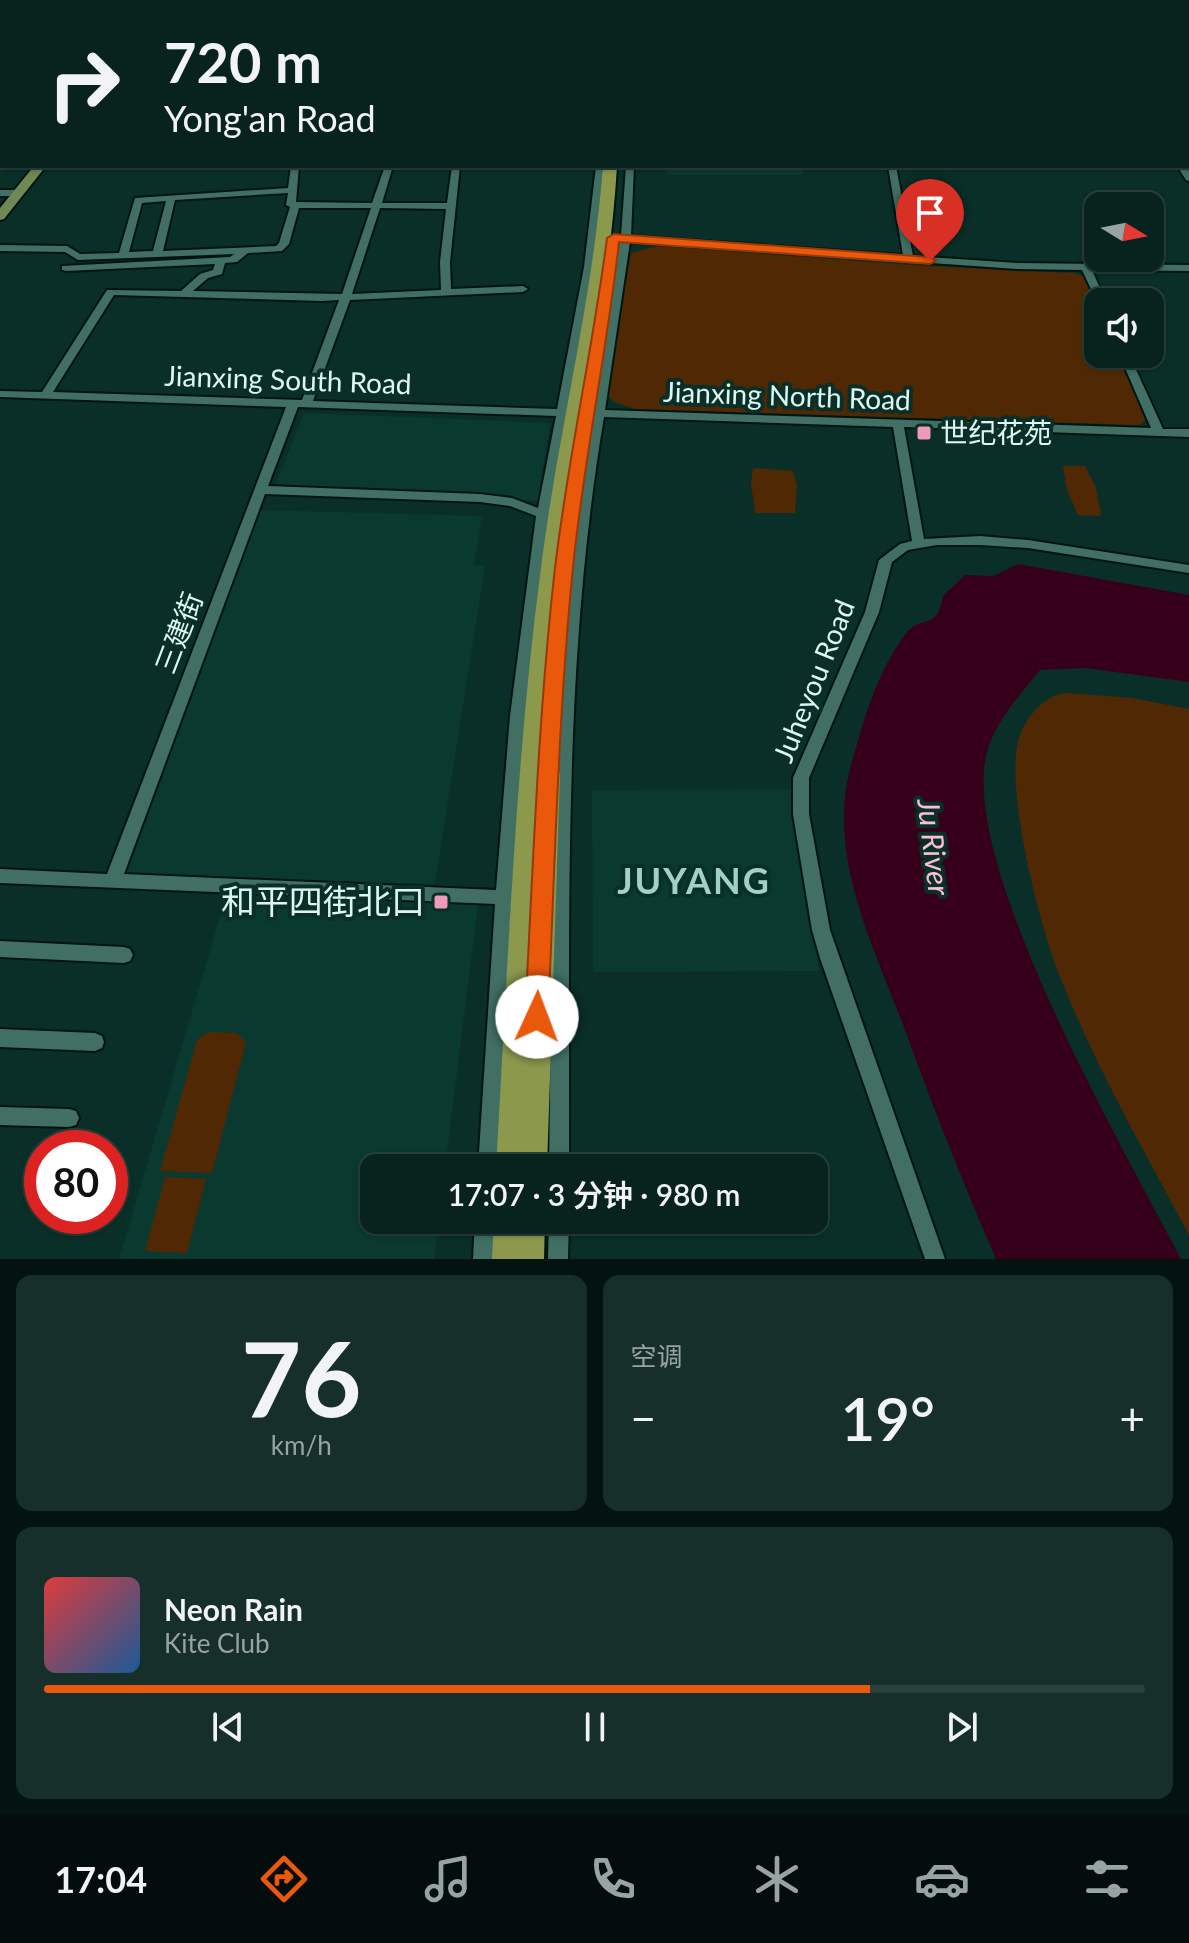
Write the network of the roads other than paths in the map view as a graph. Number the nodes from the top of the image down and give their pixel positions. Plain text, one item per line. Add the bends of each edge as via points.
1 (38, 168) edge
2 (295, 168) edge
3 (388, 168) edge
4 (456, 168) edge
5 (600, 168) edge
6 (610, 168) edge
7 (619, 168) edge
8 (630, 168) edge
9 (892, 168) edge
10 (294, 190) junction
11 (0, 193) edge
12 (18, 193) junction
13 (171, 198) junction
14 (295, 205) junction
15 (377, 205) junction
16 (450, 206) junction
17 (0, 216) edge
18 (620, 238) junction
19 (0, 248) edge
20 (243, 251) junction
21 (158, 253) junction
22 (123, 255) junction
23 (909, 259) junction
24 (221, 260) junction
25 (1084, 267) edge
26 (66, 268) dead end
27 (1164, 268) edge
28 (1189, 268) edge
29 (523, 289) dead end
30 (446, 292) junction
31 (184, 294) junction
32 (346, 298) junction
33 (1130, 368) edge
34 (0, 394) edge
35 (46, 395) junction
36 (300, 405) junction
37 (580, 414) junction
38 (898, 424) junction
39 (1159, 432) junction
40 (1189, 433) edge
41 (261, 490) junction
42 (550, 512) junction
43 (918, 541) junction
44 (1189, 569) edge
45 (0, 876) edge
46 (113, 881) junction
47 (515, 898) junction
48 (0, 949) edge
49 (124, 955) dead end
50 (0, 1038) edge
51 (95, 1042) dead end
52 (0, 1116) edge
53 (69, 1118) dead end
54 (489, 1154) edge
55 (512, 1154) edge
56 (532, 1154) edge
57 (559, 1154) edge
58 (484, 1234) edge
59 (509, 1234) edge
60 (529, 1234) edge
61 (559, 1234) edge
62 (483, 1259) edge
63 (508, 1259) edge
64 (528, 1259) edge
65 (558, 1259) edge
66 (935, 1259) edge

1 - 12 main road
2 - 10 street
3 - 15 street, 三建街
4 - 16 street
5 - 37 street via 586,284
6 - 37 highway
7 - 18 highway
8 - 18 street
9 - 23 street
10 - 13 street
10 - 14 street
11 - 12 street
12 - 17 main road
13 - 21 street
13 - 22 street via 138,200
14 - 15 street
14 - 20 street via 281,248
15 - 16 street
15 - 32 street, 三建街
16 - 30 street
18 - 23 street
18 - 37 highway
19 - 22 street
20 - 21 street
20 - 24 street via 235,260
21 - 22 street
23 - 25 street
24 - 26 street
24 - 31 street via 218,272 204,276
27 - 28 street
29 - 30 street
30 - 32 street
31 - 32 street
31 - 35 street via 111,292
32 - 36 street, 三建街
33 - 39 street
34 - 35 street, Jianxing South Road
35 - 36 street, Jianxing South Road
36 - 37 street, Jianxing South Road
36 - 41 street, 三建街
37 - 38 street, Jianxing North Road
37 - 42 highway
37 - 56 highway via 554,684
37 - 57 street via 582,523 564,761
38 - 39 street, Jianxing North Road
38 - 43 street
39 - 40 street, Jianxing North Road
41 - 42 street via 480,498
41 - 46 street, 三建街
42 - 47 highway via 539,684
43 - 44 street, Juheyou Road via 1000,542
43 - 66 street, Juheyou Road via 894,549 886,560 872,612 799,790 821,930
45 - 46 street
46 - 47 street
47 - 54 street
47 - 55 highway
48 - 49 street
50 - 51 street
52 - 53 street
58 - 62 street
59 - 63 highway
60 - 64 highway
61 - 65 street

